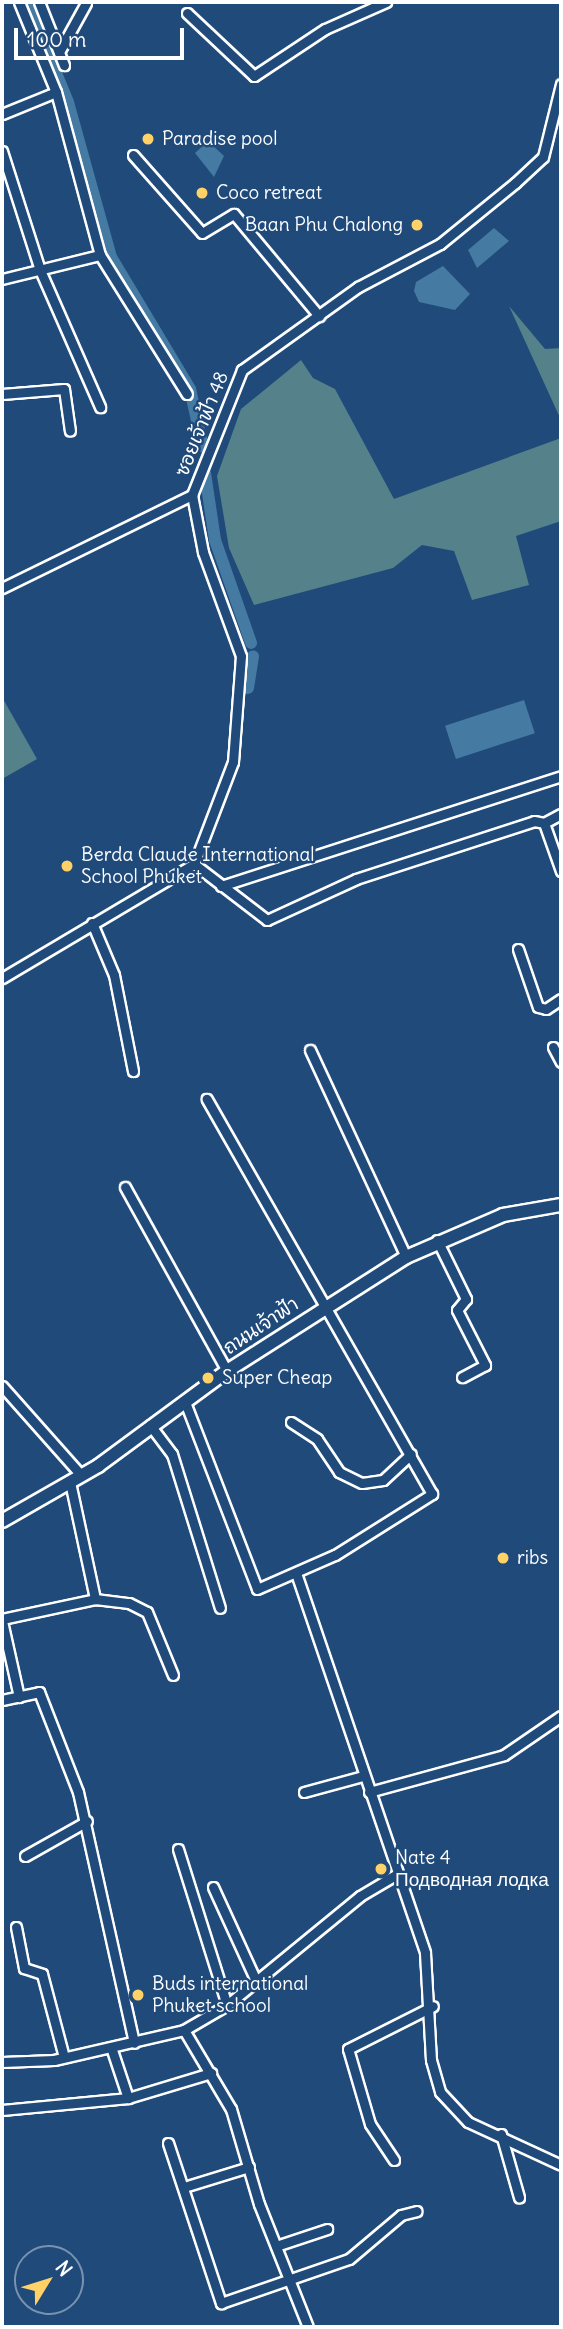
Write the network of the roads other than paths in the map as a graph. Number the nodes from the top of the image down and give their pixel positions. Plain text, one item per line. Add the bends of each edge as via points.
1 (19, 2) edge
2 (39, 2) edge
3 (386, 2) edge
4 (86, 3) edge
5 (187, 13) dead end
6 (59, 52) junction
7 (64, 65) dead end
8 (561, 84) edge
9 (56, 92) junction
10 (2, 114) edge
11 (2, 151) edge
12 (133, 155) dead end
13 (100, 255) junction
14 (40, 270) junction
15 (2, 279) edge
16 (319, 316) junction
17 (2, 394) edge
18 (187, 394) dead end
19 (100, 407) dead end
20 (70, 431) dead end
21 (192, 495) junction
22 (2, 588) edge
23 (561, 776) edge
24 (561, 814) edge
25 (544, 823) junction
26 (194, 864) junction
27 (561, 871) edge
28 (221, 886) junction
29 (92, 923) junction
30 (518, 949) dead end
31 (2, 978) edge
32 (561, 999) edge
33 (553, 1047) dead end
34 (310, 1050) dead end
35 (561, 1062) edge
36 (133, 1071) dead end
37 (207, 1100) dead end
38 (125, 1187) dead end
39 (561, 1205) edge
40 (437, 1240) junction
41 (406, 1257) junction
42 (327, 1304) junction
43 (227, 1371) junction
44 (462, 1377) dead end
45 (2, 1386) edge
46 (184, 1402) junction
47 (291, 1422) dead end
48 (150, 1425) junction
49 (411, 1454) junction
50 (76, 1479) junction
51 (2, 1521) edge
52 (296, 1573) junction
53 (95, 1599) junction
54 (220, 1608) dead end
55 (2, 1620) edge
56 (173, 1675) dead end
57 (19, 1697) junction
58 (2, 1700) edge
59 (561, 1716) edge
60 (363, 1776) junction
61 (369, 1792) junction
62 (304, 1793) dead end
63 (87, 1821) junction
64 (178, 1849) dead end
65 (25, 1856) dead end
66 (397, 1874) junction
67 (213, 1887) dead end
68 (16, 1927) dead end
69 (257, 1983) junction
70 (227, 2006) junction
71 (433, 2006) junction
72 (184, 2030) junction
73 (134, 2043) junction
74 (111, 2047) junction
75 (64, 2057) junction
76 (2, 2062) edge
77 (211, 2073) junction
78 (128, 2098) junction
79 (2, 2110) edge
80 (501, 2134) junction
81 (167, 2143) dead end
82 (394, 2160) dead end
83 (561, 2165) edge
84 (249, 2167) junction
85 (184, 2187) junction
86 (519, 2197) dead end
87 (417, 2211) dead end
88 (327, 2229) dead end
89 (276, 2246) junction
90 (291, 2282) junction
91 (308, 2327) edge

1 - 9 street
2 - 6 street
3 - 5 street via 325,29 254,76
4 - 6 street
6 - 7 street
8 - 16 street, ซอยเจ้าฟ้า 48 via 543,157 440,244
9 - 10 street
9 - 13 street
11 - 14 street
12 - 16 street via 202,233 234,214
13 - 14 street
13 - 18 street
14 - 15 street
14 - 19 street
16 - 21 street, ซอยเจ้าฟ้า 48 via 242,370
17 - 20 street via 64,388
21 - 22 street
21 - 26 street, ซอยเจ้าฟ้า 48 via 203,552 240,656 233,762
23 - 28 street
24 - 25 street
25 - 27 street
25 - 28 street via 356,879 267,920
26 - 28 street
26 - 29 street
29 - 31 street
29 - 36 street via 114,975
30 - 32 street via 538,1007 546,1009
33 - 35 street
34 - 41 street
37 - 42 street
38 - 43 street
39 - 40 main road, ถนนเจ้าฟ้า via 503,1215
40 - 41 main road, ถนนเจ้าฟ้า
40 - 44 street via 466,1299 457,1310 485,1365
41 - 42 main road, ถนนเจ้าฟ้า
42 - 43 main road, ถนนเจ้าฟ้า
42 - 49 street
43 - 46 main road, ถนนเจ้าฟ้า
45 - 50 street
46 - 48 main road, ถนนเจ้าฟ้า
46 - 52 street via 257,1589
47 - 49 street via 317,1440 339,1472 362,1483 383,1480
48 - 50 main road, ถนนเจ้าฟ้า
48 - 54 street via 172,1454
49 - 52 street via 432,1494
50 - 51 main road, ถนนเจ้าฟ้า
50 - 53 street
52 - 60 street
53 - 55 street
53 - 56 street via 147,1612
55 - 57 street
57 - 58 street
57 - 63 street via 39,1692
59 - 61 street via 504,1755
60 - 61 street
60 - 62 street
61 - 66 street
63 - 65 street
63 - 73 street
64 - 70 street
66 - 69 street via 360,1896
66 - 71 street via 425,1952
67 - 69 street
68 - 75 street via 24,1968 42,1973
69 - 70 street
70 - 72 street
71 - 80 street via 431,2060 440,2092 468,2122
71 - 82 street via 348,2049 370,2124
72 - 73 street
72 - 77 street
73 - 74 street
74 - 75 street
74 - 78 street
75 - 76 street
77 - 78 street
77 - 84 street via 231,2109
78 - 79 street
80 - 83 street
80 - 86 street
81 - 85 street
84 - 85 street
84 - 89 street
85 - 90 street via 221,2303
87 - 90 street via 401,2216 366,2249
88 - 89 street
89 - 90 street
90 - 91 street

